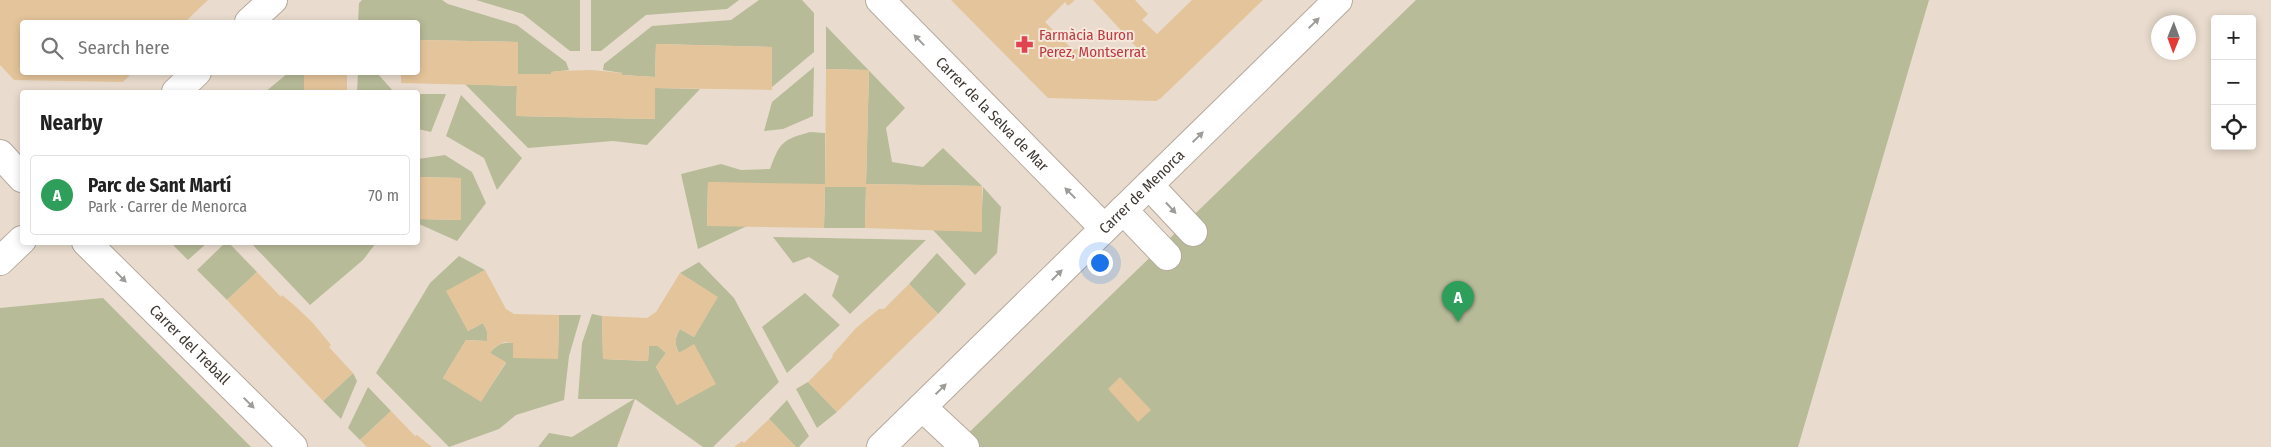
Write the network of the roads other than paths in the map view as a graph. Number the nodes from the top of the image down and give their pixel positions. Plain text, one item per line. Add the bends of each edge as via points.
1 (273, 0) edge
2 (880, 0) edge
3 (1338, 0) edge
4 (252, 20) edge
5 (194, 75) edge
6 (178, 90) edge
7 (0, 154) edge
8 (20, 176) edge
9 (1149, 185) junction
10 (1114, 219) junction
11 (1193, 232) dead end
12 (20, 242) edge
13 (89, 245) edge
14 (1166, 256) dead end
15 (0, 261) edge
16 (922, 407) junction
17 (293, 447) edge
18 (881, 447) edge
19 (965, 447) edge

1 - 4 street
10 -> 2 street, Carrer de la Selva de Mar
9 -> 3 street, Carrer de Menorca
5 - 6 street
7 - 8 street
9 - 10 street, Carrer de Menorca
9 -> 11 street
10 - 14 street, Carrer de la Selva de Mar
16 -> 10 street, Carrer de Menorca
12 - 15 street
13 -> 17 street, Carrer del Treball
16 - 18 street, Carrer de Menorca
16 - 19 street

